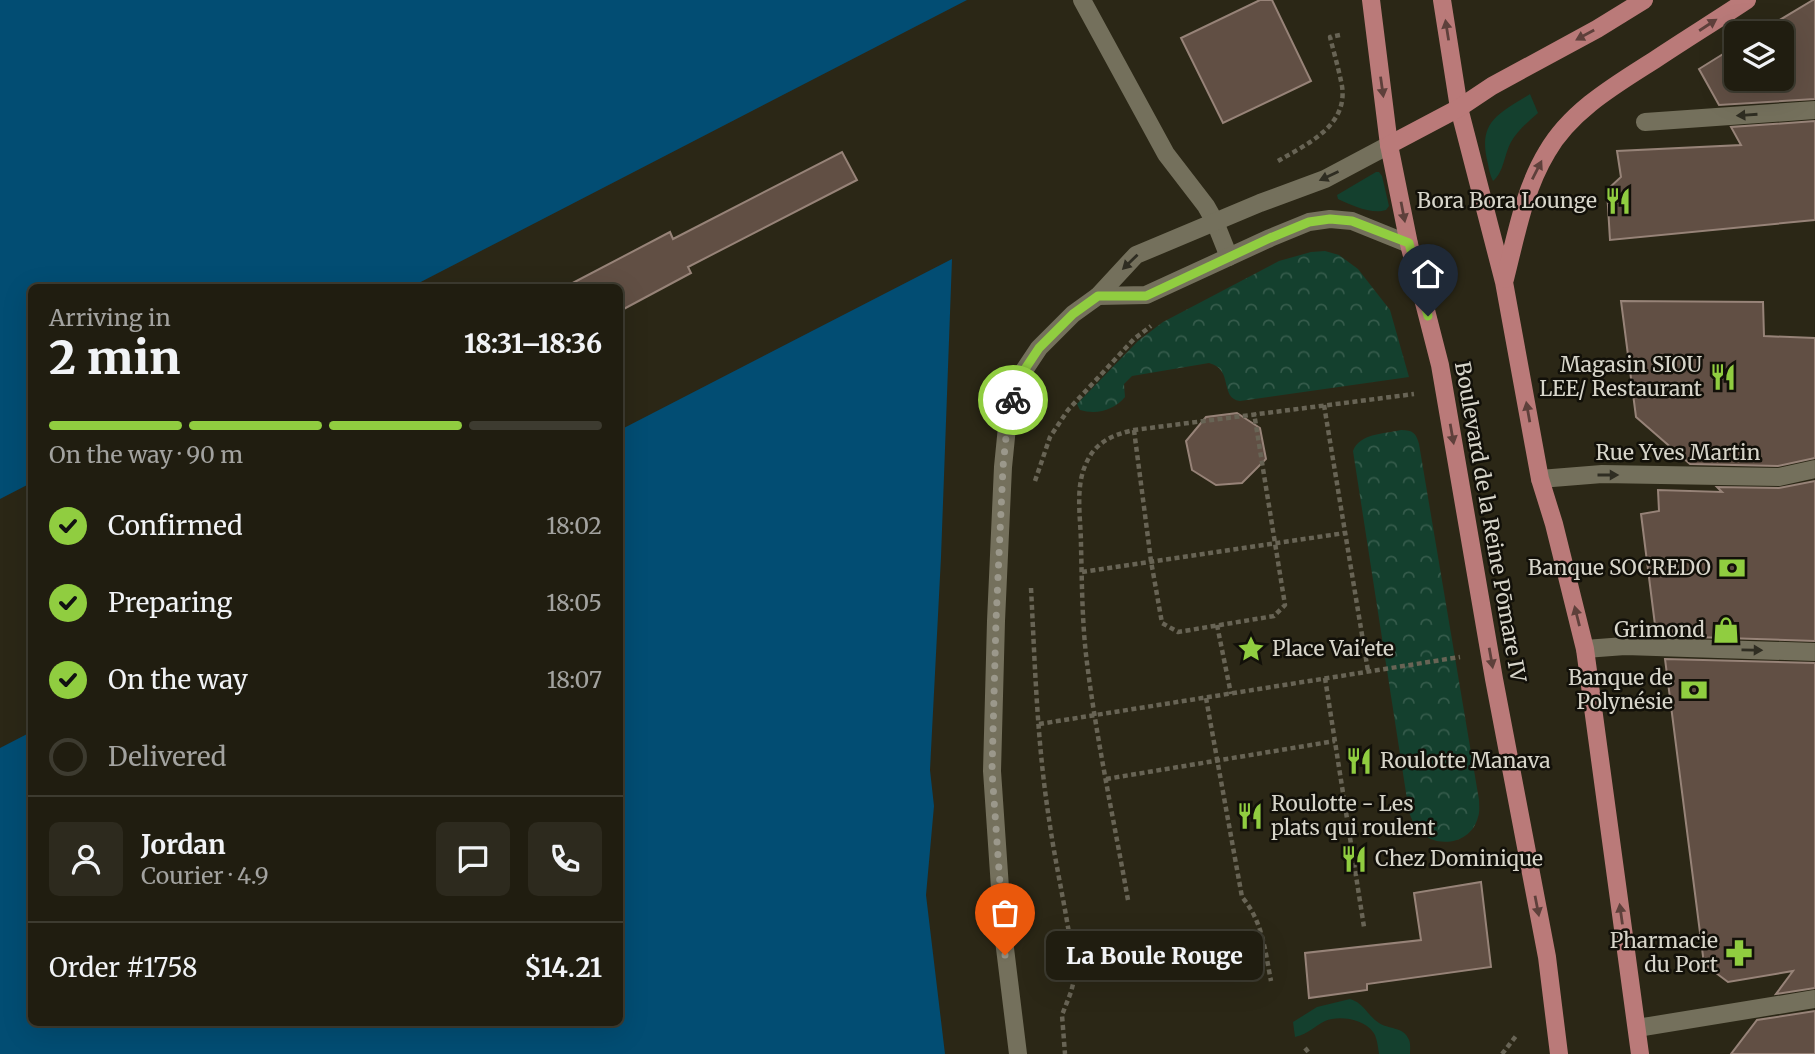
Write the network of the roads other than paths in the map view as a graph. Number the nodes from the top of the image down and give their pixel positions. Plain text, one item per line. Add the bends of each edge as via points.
1 (1082, 0) edge
2 (1371, 0) edge
3 (1442, 0) edge
4 (1644, 0) edge
5 (1747, 0) edge
6 (1459, 108) junction
7 (1815, 110) edge
8 (1645, 122) dead end
9 (1390, 145) junction
10 (1215, 222) junction
11 (1409, 243) junction
12 (1229, 257) junction
13 (1504, 282) junction
14 (1098, 296) junction
15 (1815, 469) edge
16 (1540, 479) junction
17 (1586, 649) junction
18 (1815, 652) edge
19 (1815, 999) edge
20 (1637, 1028) junction
21 (1018, 1054) edge
22 (1559, 1054) edge
23 (1640, 1054) edge

1 - 10 street via 1166,154
2 -> 9 main road, Boulevard de la Reine Pōmare IV
6 -> 3 main road
4 -> 6 main road
13 -> 5 main road via 1531,182 1562,130 1619,83
6 - 9 main road
6 - 13 main road
7 -> 8 street
9 -> 10 street via 1325,179
9 -> 11 main road, Boulevard de la Reine Pōmare IV
10 - 12 street
10 -> 14 street via 1136,255
11 - 12 street via 1352,221 1330,219 1309,222
11 -> 22 main road, Boulevard de la Reine Pōmare IV via 1440,365 1547,957
12 - 14 street via 1146,296
16 -> 13 main road
14 - 21 street via 1039,348 1019,378 1004,454 992,771 1003,932
16 -> 15 street, Rue Yves Martin via 1602,474 1779,477
17 -> 16 main road
17 -> 18 street via 1625,646
20 -> 17 main road
19 - 20 street
20 - 23 main road

